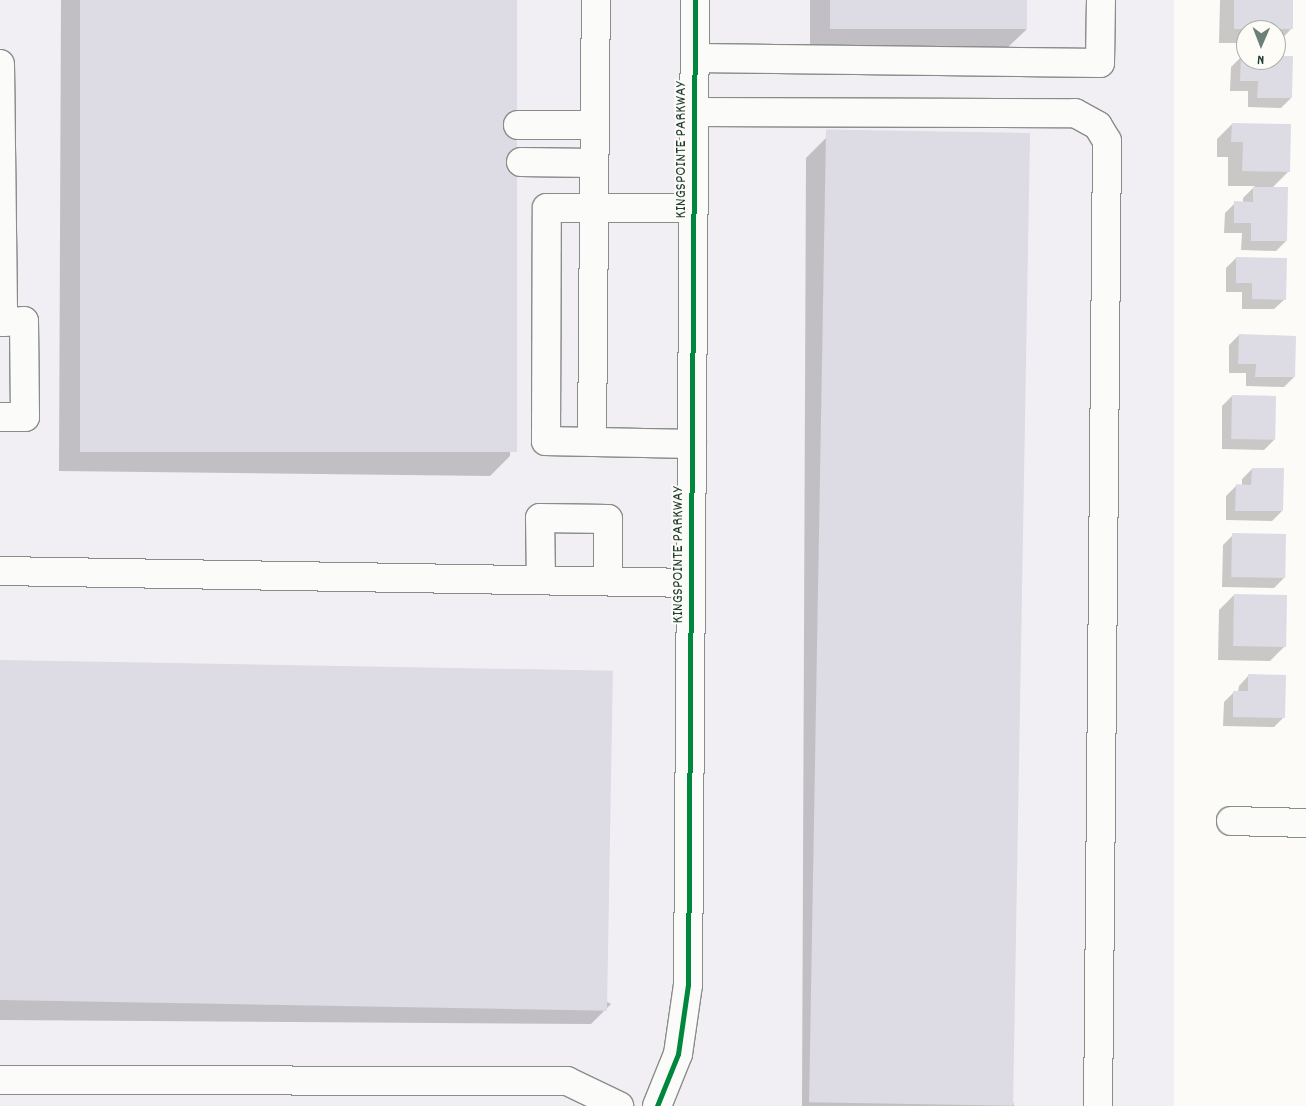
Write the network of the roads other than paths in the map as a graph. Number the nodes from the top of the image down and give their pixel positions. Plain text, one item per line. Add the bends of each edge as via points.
1 (596, 0) edge
2 (695, 0) edge
3 (1101, 0) edge
4 (695, 58) junction
5 (0, 64) edge
6 (694, 112) junction
7 (518, 125) dead end
8 (595, 125) junction
9 (521, 162) dead end
10 (594, 163) junction
11 (694, 208) junction
12 (594, 209) junction
13 (2, 322) edge
14 (0, 417) edge
15 (592, 442) junction
16 (692, 444) junction
17 (0, 571) edge
18 (541, 580) junction
19 (608, 581) junction
20 (691, 583) junction
21 (1231, 821) dead end
22 (1306, 823) edge
23 (0, 1080) edge
24 (619, 1106) edge
25 (657, 1106) edge
26 (1098, 1106) edge

1 - 8 street
2 - 4 street, KINGSPOINTE PARKWAY
3 - 4 street via 1100,63
4 - 6 street, KINGSPOINTE PARKWAY
5 - 13 street
6 - 11 street, KINGSPOINTE PARKWAY
6 - 26 street via 1075,113 1098,126 1107,141
7 - 8 street
8 - 10 street
9 - 10 street
10 - 12 street
11 - 12 street
11 - 16 street, KINGSPOINTE PARKWAY
12 - 15 street
12 - 15 street via 548,208 547,218 546,441
13 - 14 street via 24,321 25,417
15 - 16 street
16 - 20 street, KINGSPOINTE PARKWAY
17 - 18 street
18 - 19 street
18 - 19 street via 540,518 608,519
19 - 20 street
20 - 25 street, KINGSPOINTE PARKWAY via 688,985 678,1054
21 - 22 street
23 - 24 street via 567,1081

